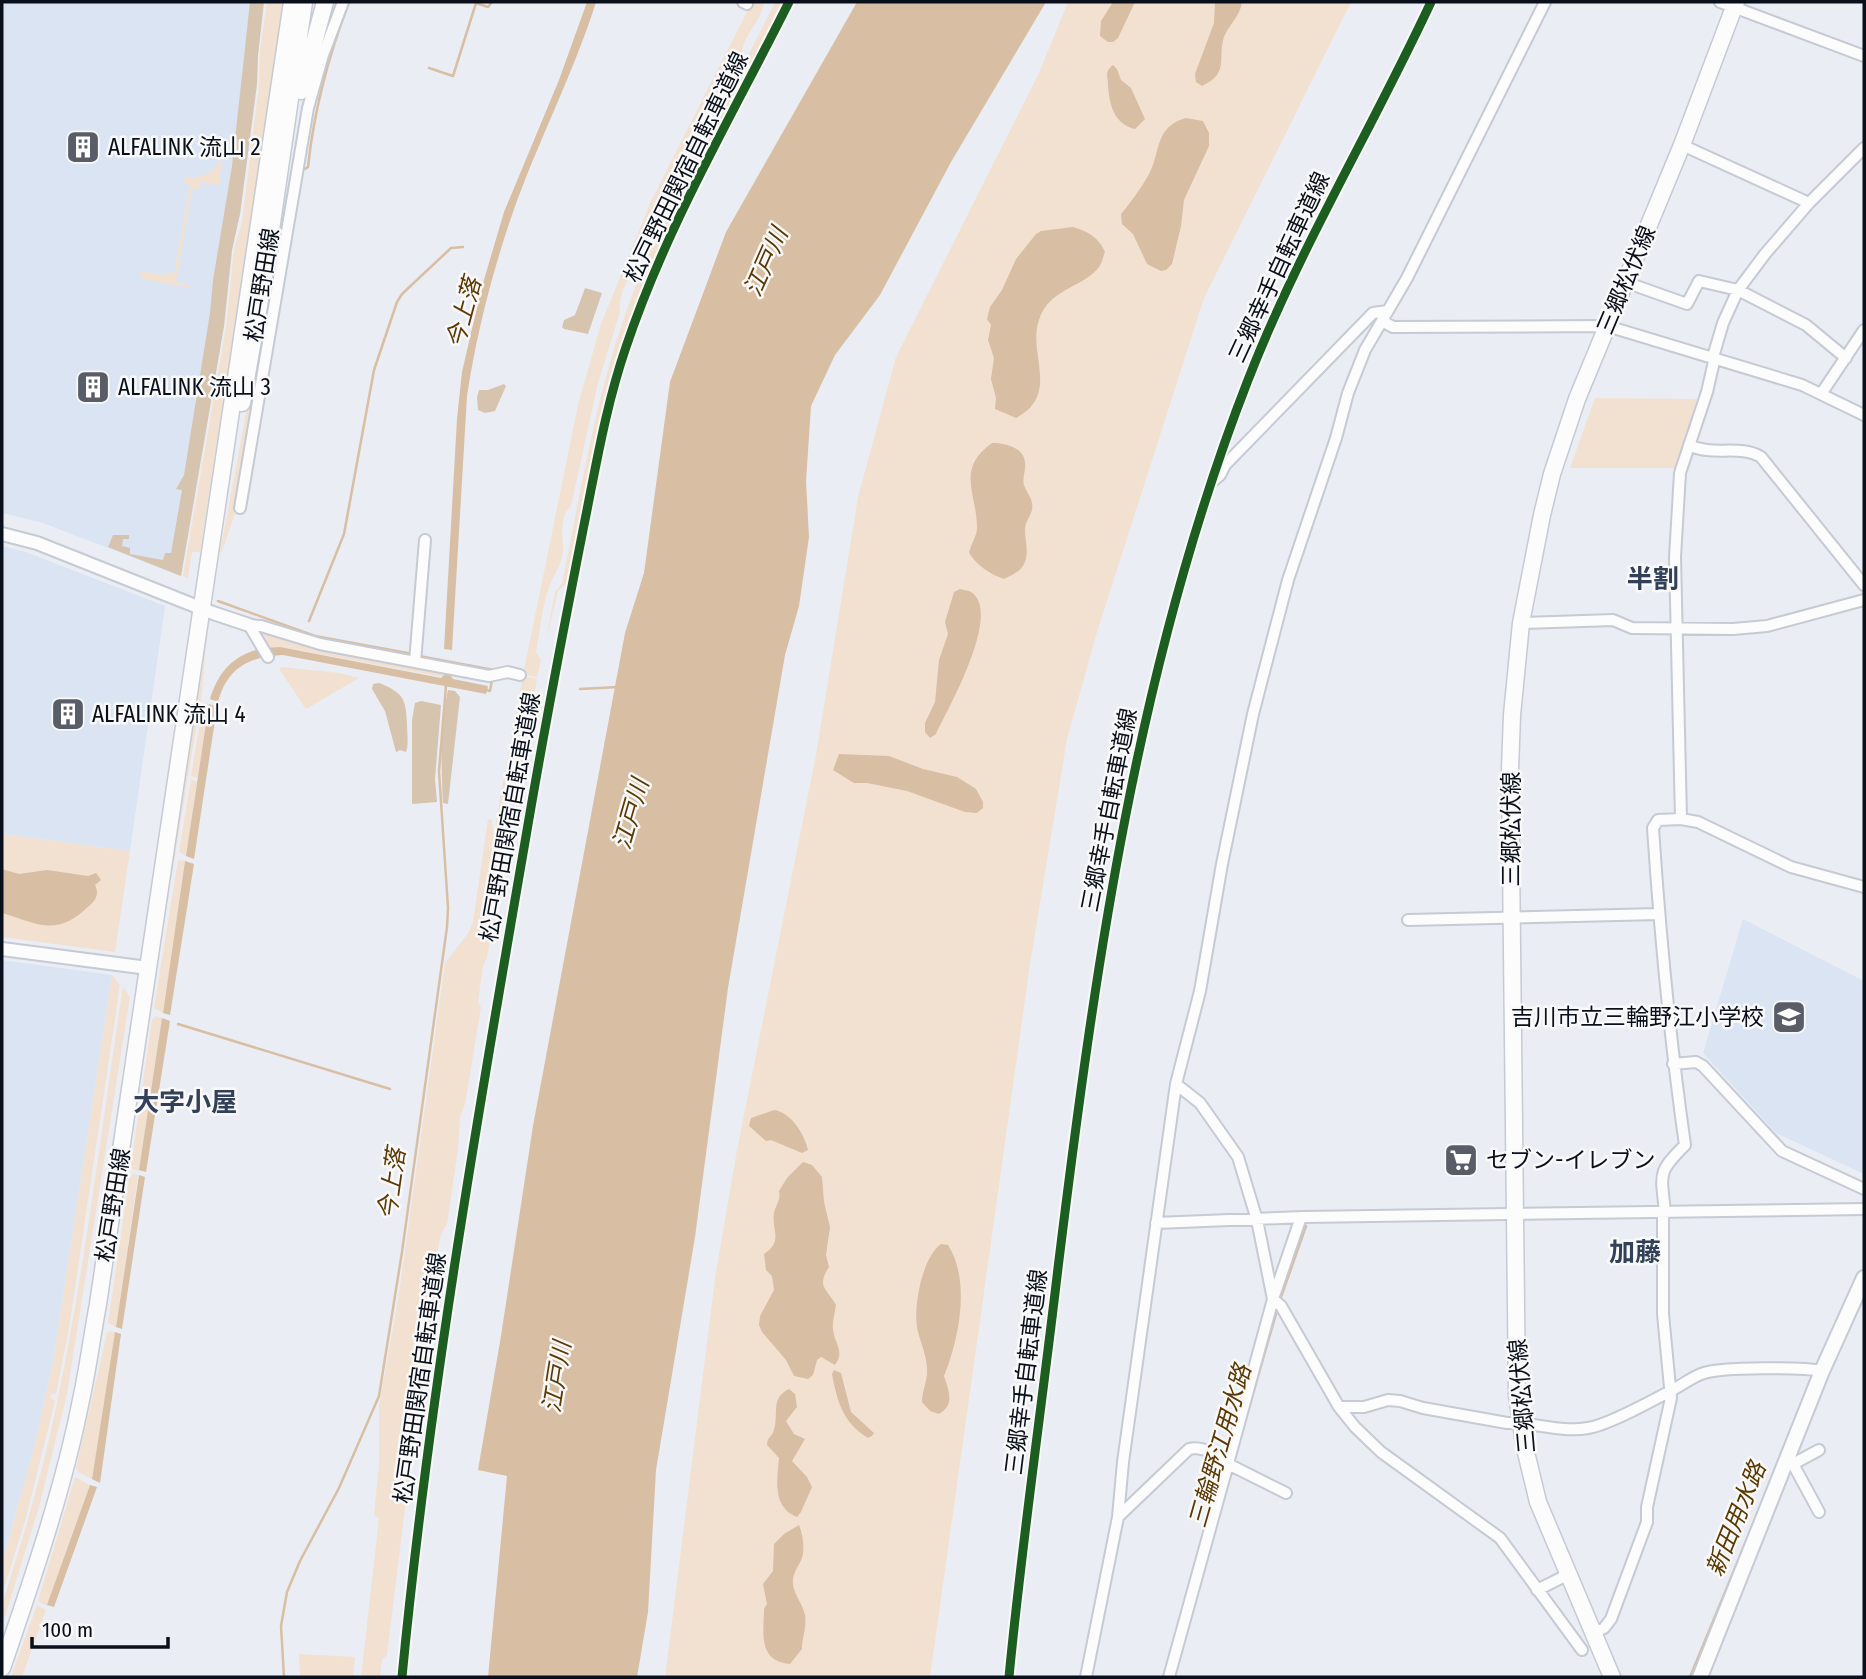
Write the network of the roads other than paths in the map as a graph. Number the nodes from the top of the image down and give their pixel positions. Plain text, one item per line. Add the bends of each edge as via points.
1 (292, 2) edge
2 (304, 2) edge
3 (325, 2) edge
4 (343, 2) edge
5 (1545, 2) edge
6 (1730, 4) edge
7 (1864, 56) edge
8 (1682, 145) junction
9 (1864, 148) edge
10 (1809, 204) junction
11 (265, 271) junction
12 (1625, 282) junction
13 (1738, 290) junction
14 (1385, 316) junction
15 (1607, 326) junction
16 (1864, 330) edge
17 (1714, 357) junction
18 (1846, 358) junction
19 (1821, 394) junction
20 (1864, 415) edge
21 (1689, 445) junction
22 (1212, 482) dead end
23 (240, 508) dead end
24 (2, 534) edge
25 (425, 540) dead end
26 (1864, 585) edge
27 (1864, 600) edge
28 (203, 607) junction
29 (1521, 623) junction
30 (249, 625) junction
31 (1678, 629) junction
32 (265, 652) dead end
33 (416, 657) junction
34 (520, 675) dead end
35 (1681, 819) junction
36 (1864, 887) edge
37 (1658, 914) junction
38 (1512, 918) junction
39 (1408, 920) dead end
40 (2, 949) edge
41 (148, 968) junction
42 (1673, 1064) junction
43 (1176, 1084) junction
44 (1864, 1189) edge
45 (1864, 1209) edge
46 (1664, 1212) junction
47 (1515, 1213) junction
48 (1301, 1217) junction
49 (1257, 1220) junction
50 (1156, 1223) junction
51 (1864, 1278) edge
52 (1273, 1299) junction
53 (1822, 1371) junction
54 (1671, 1390) junction
55 (1339, 1407) junction
56 (1520, 1423) junction
57 (1819, 1450) dead end
58 (1228, 1462) junction
59 (1789, 1463) junction
60 (1286, 1493) dead end
61 (1819, 1512) dead end
62 (1118, 1517) junction
63 (1569, 1574) junction
64 (1537, 1590) junction
65 (1597, 1636) junction
66 (2, 1668) edge
67 (1086, 1677) edge
68 (1169, 1677) edge
69 (1612, 1677) edge
70 (1700, 1677) edge

1 - 28 main road, 松戸野田線
2 - 11 main road, 松戸野田線
3 - 11 main road via 298,104
4 - 23 street via 308,108
5 - 14 street
6 - 7 street
6 - 8 main road, 三郷松伏線
8 - 10 street
8 - 12 main road, 三郷松伏線
9 - 10 street
10 - 13 street
11 - 28 main road, 松戸野田線
12 - 13 street via 1687,304 1699,281
12 - 15 main road, 三郷松伏線
13 - 17 street
13 - 18 street via 1806,325
14 - 15 street via 1393,327
14 - 22 street via 1373,313
14 - 43 street via 1348,393 1288,580 1250,726 1200,991
15 - 17 street
15 - 29 main road, 三郷松伏線 via 1552,474
16 - 18 street
17 - 19 street
17 - 21 street
18 - 19 street
19 - 20 street
21 - 26 street via 1702,452 1751,451 1761,457
21 - 31 street via 1680,472 1675,557
24 - 28 street
25 - 33 street
27 - 31 street via 1767,626
28 - 30 street
28 - 41 main road, 松戸野田線
29 - 31 street via 1613,620 1632,628
29 - 38 main road, 三郷松伏線 via 1512,715
30 - 32 street
30 - 33 street via 320,644
31 - 35 street
33 - 34 street via 492,676
35 - 36 street via 1698,822 1791,867
35 - 37 street via 1658,820 1653,828
37 - 38 street
37 - 42 street
38 - 39 street
38 - 47 main road, 三郷松伏線
40 - 41 street
41 - 66 main road, 松戸野田線 via 81,1401 52,1513
42 - 44 street via 1696,1062 1703,1066 1782,1151
42 - 46 street via 1685,1145 1661,1174
43 - 49 street via 1200,1103 1238,1157
43 - 50 street
45 - 46 street
46 - 47 street
46 - 54 street via 1664,1314
47 - 48 street
47 - 56 main road, 三郷松伏線
48 - 49 street
48 - 52 street
49 - 50 street
49 - 52 street
50 - 62 street
51 - 53 main road
52 - 55 street
52 - 58 street
53 - 54 street via 1716,1371
53 - 59 main road
54 - 56 street via 1587,1429
54 - 65 street via 1647,1522 1611,1619
55 - 56 street via 1400,1401
55 - 64 street via 1381,1452 1500,1538
56 - 63 main road, 三郷松伏線 via 1538,1502
57 - 59 street
58 - 60 street
58 - 62 street via 1195,1447 1189,1449
58 - 68 street
59 - 61 street
59 - 70 main road
62 - 67 street
63 - 64 street
63 - 65 main road, 三郷松伏線
64 - 65 street via 1581,1652
65 - 69 main road, 三郷松伏線

